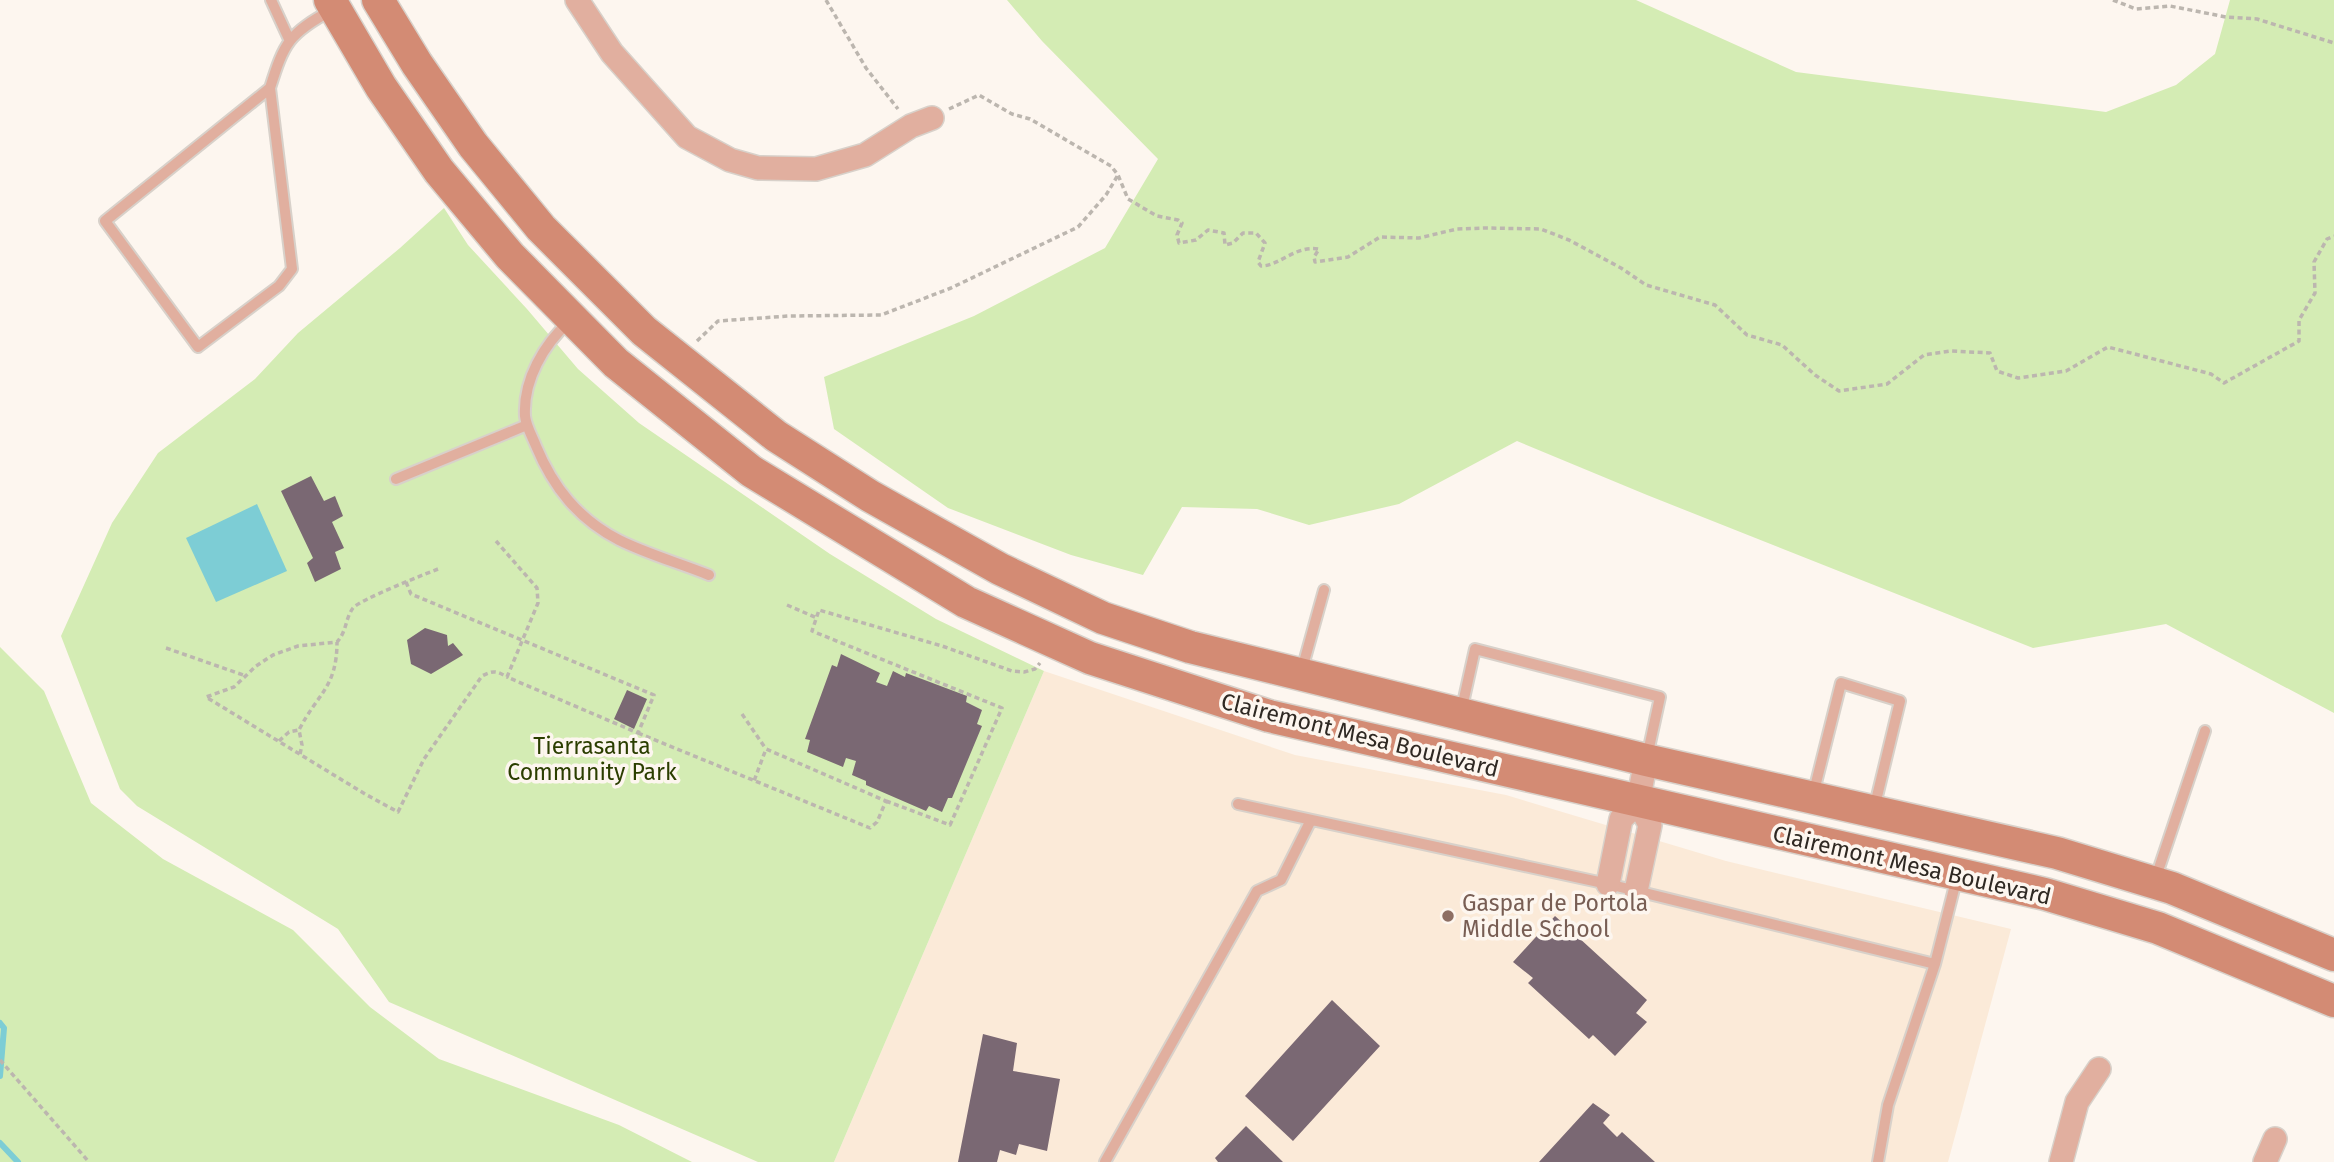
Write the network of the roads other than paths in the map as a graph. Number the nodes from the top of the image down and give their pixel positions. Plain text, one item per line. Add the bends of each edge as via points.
1 (271, 0) edge
2 (379, 0) edge
3 (577, 0) edge
4 (338, 3) edge
5 (289, 39) junction
6 (270, 88) junction
7 (922, 122) road end
8 (571, 320) junction
9 (644, 331) junction
10 (527, 425) junction
11 (396, 479) dead end
12 (709, 575) dead end
13 (1324, 590) dead end
14 (1301, 676) junction
15 (1461, 715) junction
16 (2205, 731) dead end
17 (1646, 760) junction
18 (1812, 798) junction
19 (1638, 802) junction
20 (1238, 804) dead end
21 (1873, 812) junction
22 (1311, 820) junction
23 (1958, 874) junction
24 (2154, 883) junction
25 (1608, 884) junction
26 (1636, 891) junction
27 (2334, 955) edge
28 (1935, 964) junction
29 (2334, 1001) edge
30 (2099, 1069) dead end
31 (2275, 1139) dead end
32 (1105, 1162) edge
33 (1878, 1162) edge
34 (2061, 1162) edge
35 (2265, 1162) edge

1 - 5 lane
2 - 9 main road, Clairemont Mesa Boulevard via 473,145 541,228
3 - 7 street via 612,53 687,137 730,160 758,168 816,169 865,155
4 - 5 lane
4 - 8 main road, Clairemont Mesa Boulevard via 381,87 439,171
5 - 6 lane
6 - 6 lane via 292,269 279,286 198,347 105,221
8 - 9 main road via 581,314 611,316
8 - 10 lane via 542,351 529,386
8 - 19 main road, Clairemont Mesa Boulevard via 616,363 751,471 966,601 1090,658 1269,716
9 - 14 main road, Clairemont Mesa Boulevard via 776,436 870,496 1000,569 1103,618
10 - 11 lane
10 - 12 lane via 562,495 587,519 618,540
13 - 14 lane
14 - 15 main road, Clairemont Mesa Boulevard
15 - 17 main road, Clairemont Mesa Boulevard
15 - 17 lane via 1475,649 1660,697
16 - 24 lane
17 - 18 main road, Clairemont Mesa Boulevard
17 - 19 street
18 - 21 main road, Clairemont Mesa Boulevard
18 - 21 lane via 1841,683 1900,701
19 - 23 main road, Clairemont Mesa Boulevard
19 - 25 street via 1621,819
19 - 26 street via 1650,825
20 - 22 lane
21 - 24 main road, Clairemont Mesa Boulevard via 2057,853
22 - 25 lane
22 - 32 lane via 1280,880 1257,891
23 - 28 lane
23 - 29 main road, Clairemont Mesa Boulevard via 2158,928
24 - 27 main road, Clairemont Mesa Boulevard
25 - 26 lane
26 - 28 lane
28 - 33 lane via 1888,1105
30 - 34 street via 2077,1102
31 - 35 street

